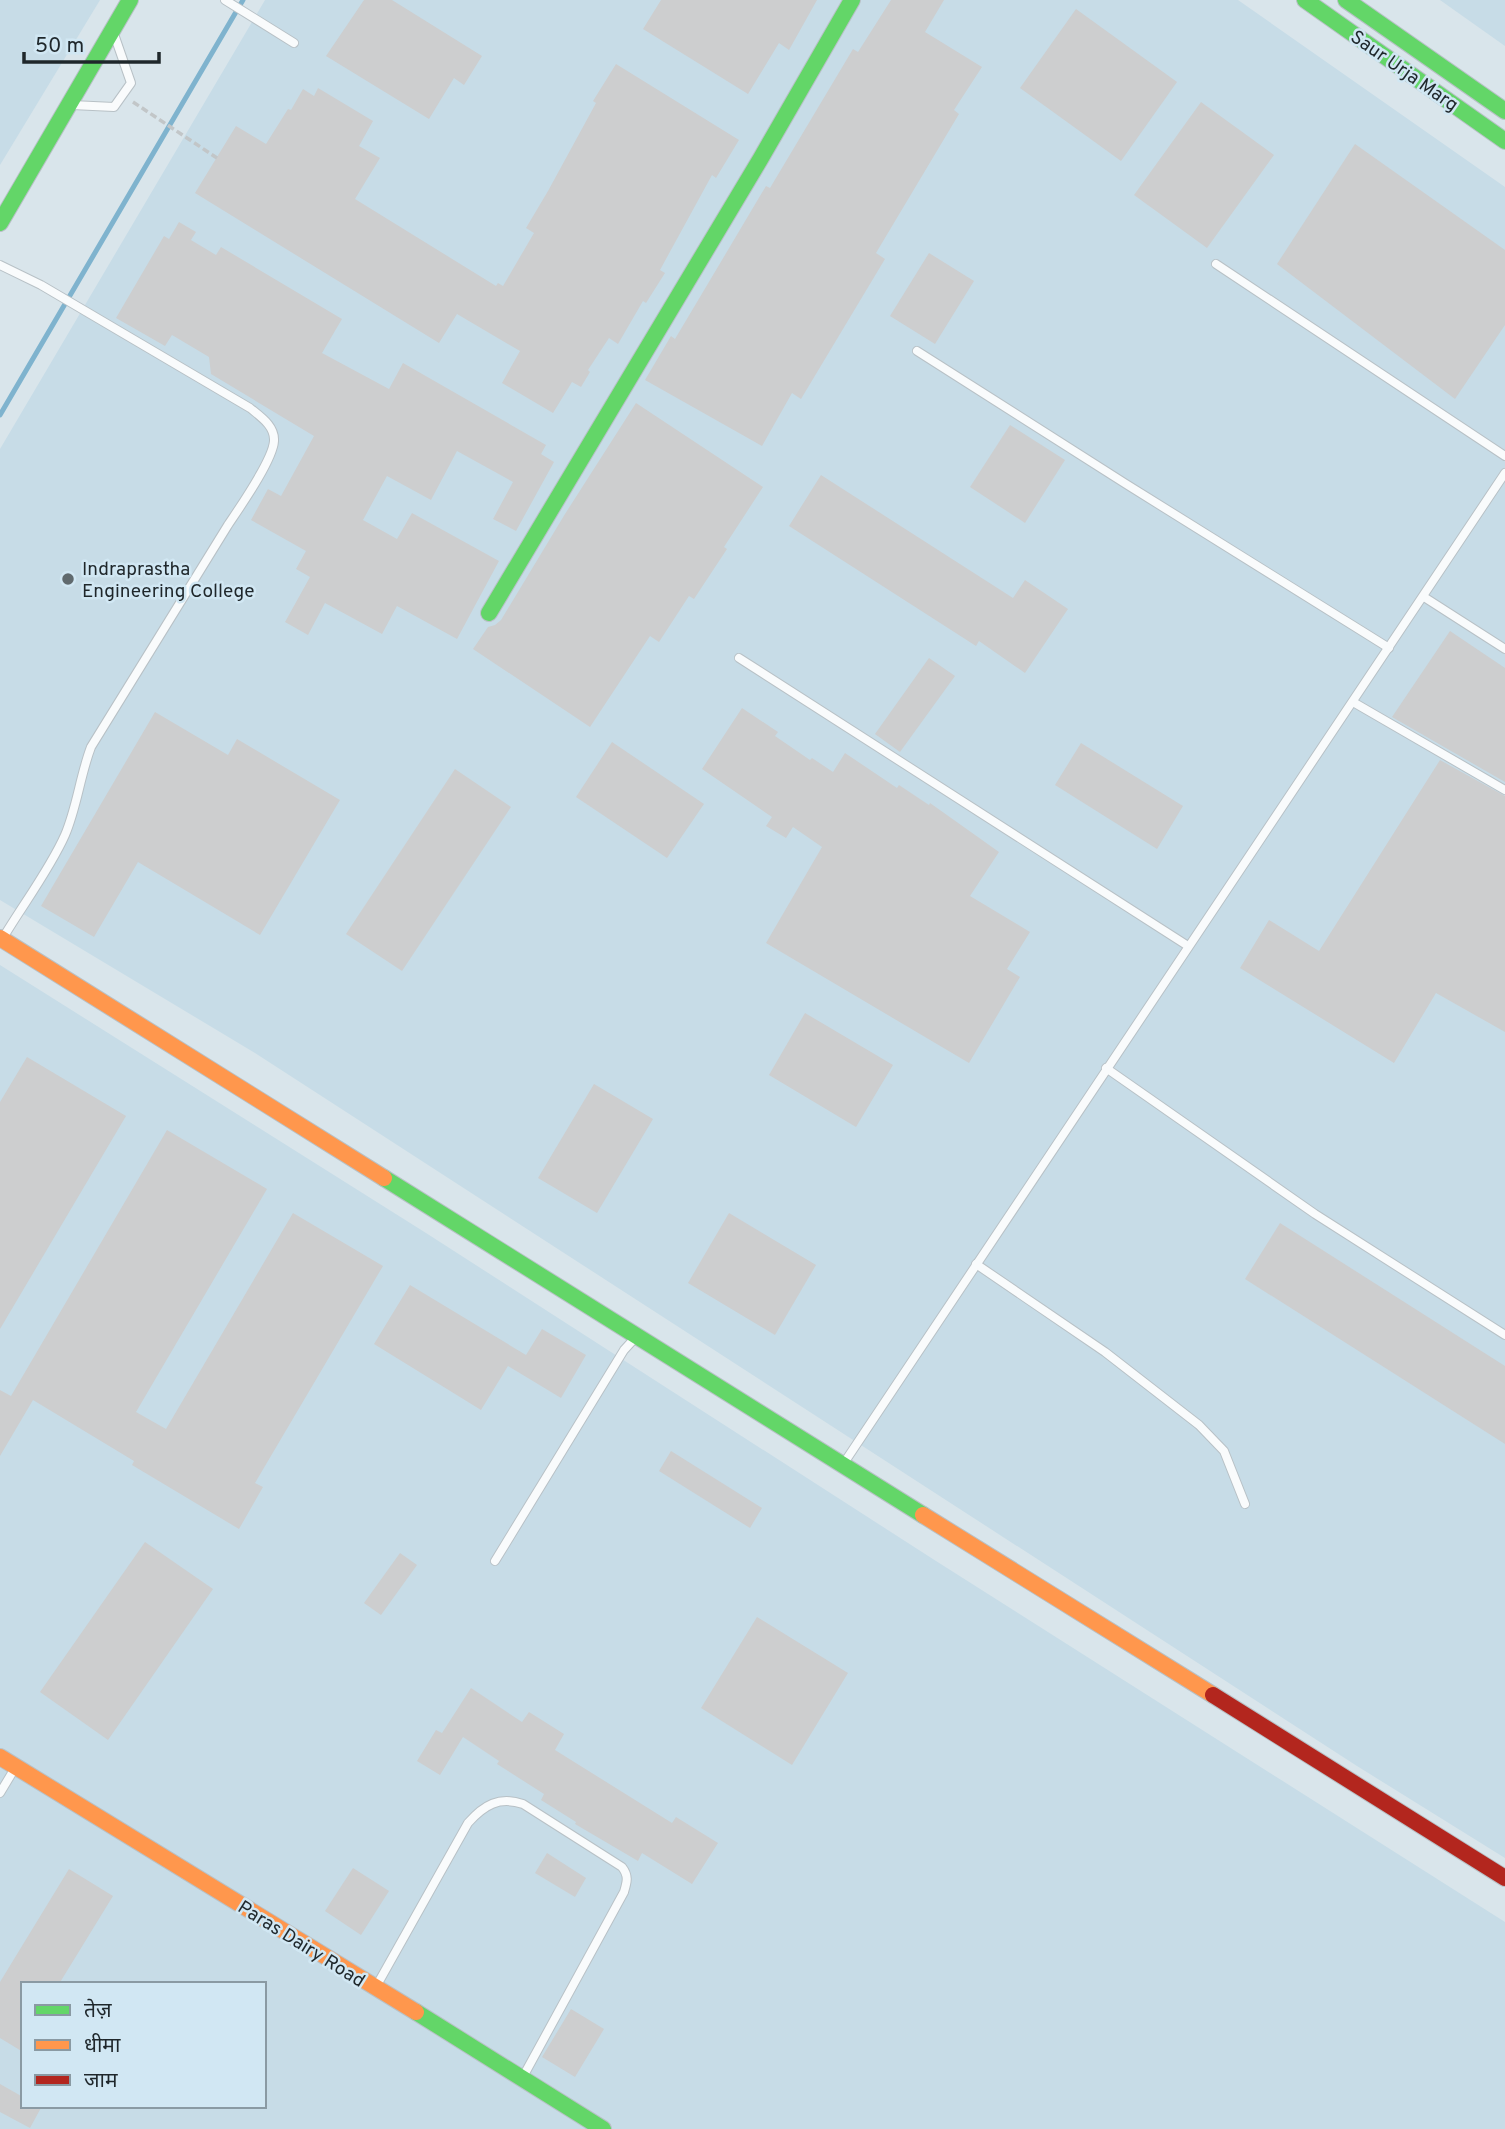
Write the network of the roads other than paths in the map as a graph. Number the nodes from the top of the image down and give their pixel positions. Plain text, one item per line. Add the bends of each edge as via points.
1 (130, 0) edge
2 (225, 0) edge
3 (852, 0) edge
4 (1305, 0) edge
5 (1346, 0) edge
6 (113, 31) junction
7 (294, 43) dead end
8 (71, 105) junction
9 (1505, 111) edge
10 (1505, 141) edge
11 (0, 223) edge
12 (1216, 264) dead end
13 (0, 265) edge
14 (917, 351) dead end
15 (1505, 456) edge
16 (1505, 473) edge
17 (1424, 597) junction
18 (489, 613) dead end
19 (1390, 648) junction
20 (1505, 649) edge
21 (739, 658) dead end
22 (1353, 702) junction
23 (1505, 790) edge
24 (1, 939) edge
25 (1188, 946) junction
26 (1106, 1068) junction
27 (976, 1264) junction
28 (637, 1335) junction
29 (1505, 1335) edge
30 (842, 1465) junction
31 (1245, 1504) dead end
32 (495, 1561) dead end
33 (0, 1757) edge
34 (16, 1768) junction
35 (0, 1793) edge
36 (1505, 1878) edge
37 (375, 1988) junction
38 (522, 2077) junction
39 (603, 2129) edge

1 - 6 street
2 - 7 lane
3 - 18 street
4 - 10 street, Saur Urja Marg
5 - 9 street, Saur Urja Marg
6 - 8 street
6 - 8 lane via 131,83 114,107
8 - 11 street
12 - 15 lane
13 - 24 lane via 250,408 267,422 274,444 244,501 91,747 64,838
14 - 19 lane
16 - 17 lane
17 - 19 lane
17 - 20 lane
19 - 22 lane
21 - 25 lane
22 - 23 lane
22 - 25 lane
24 - 28 street
25 - 26 lane
26 - 27 lane
26 - 29 lane via 1315,1214
27 - 30 lane
27 - 31 lane via 1105,1352 1199,1425 1224,1451
28 - 30 street
28 - 32 lane
30 - 36 street
33 - 34 street, Paras Dairy Road
34 - 35 lane
34 - 37 street, Paras Dairy Road
37 - 38 street, Paras Dairy Road
37 - 38 lane via 468,1823 489,1804 511,1800 523,1804 622,1867 627,1882
38 - 39 street, Paras Dairy Road

